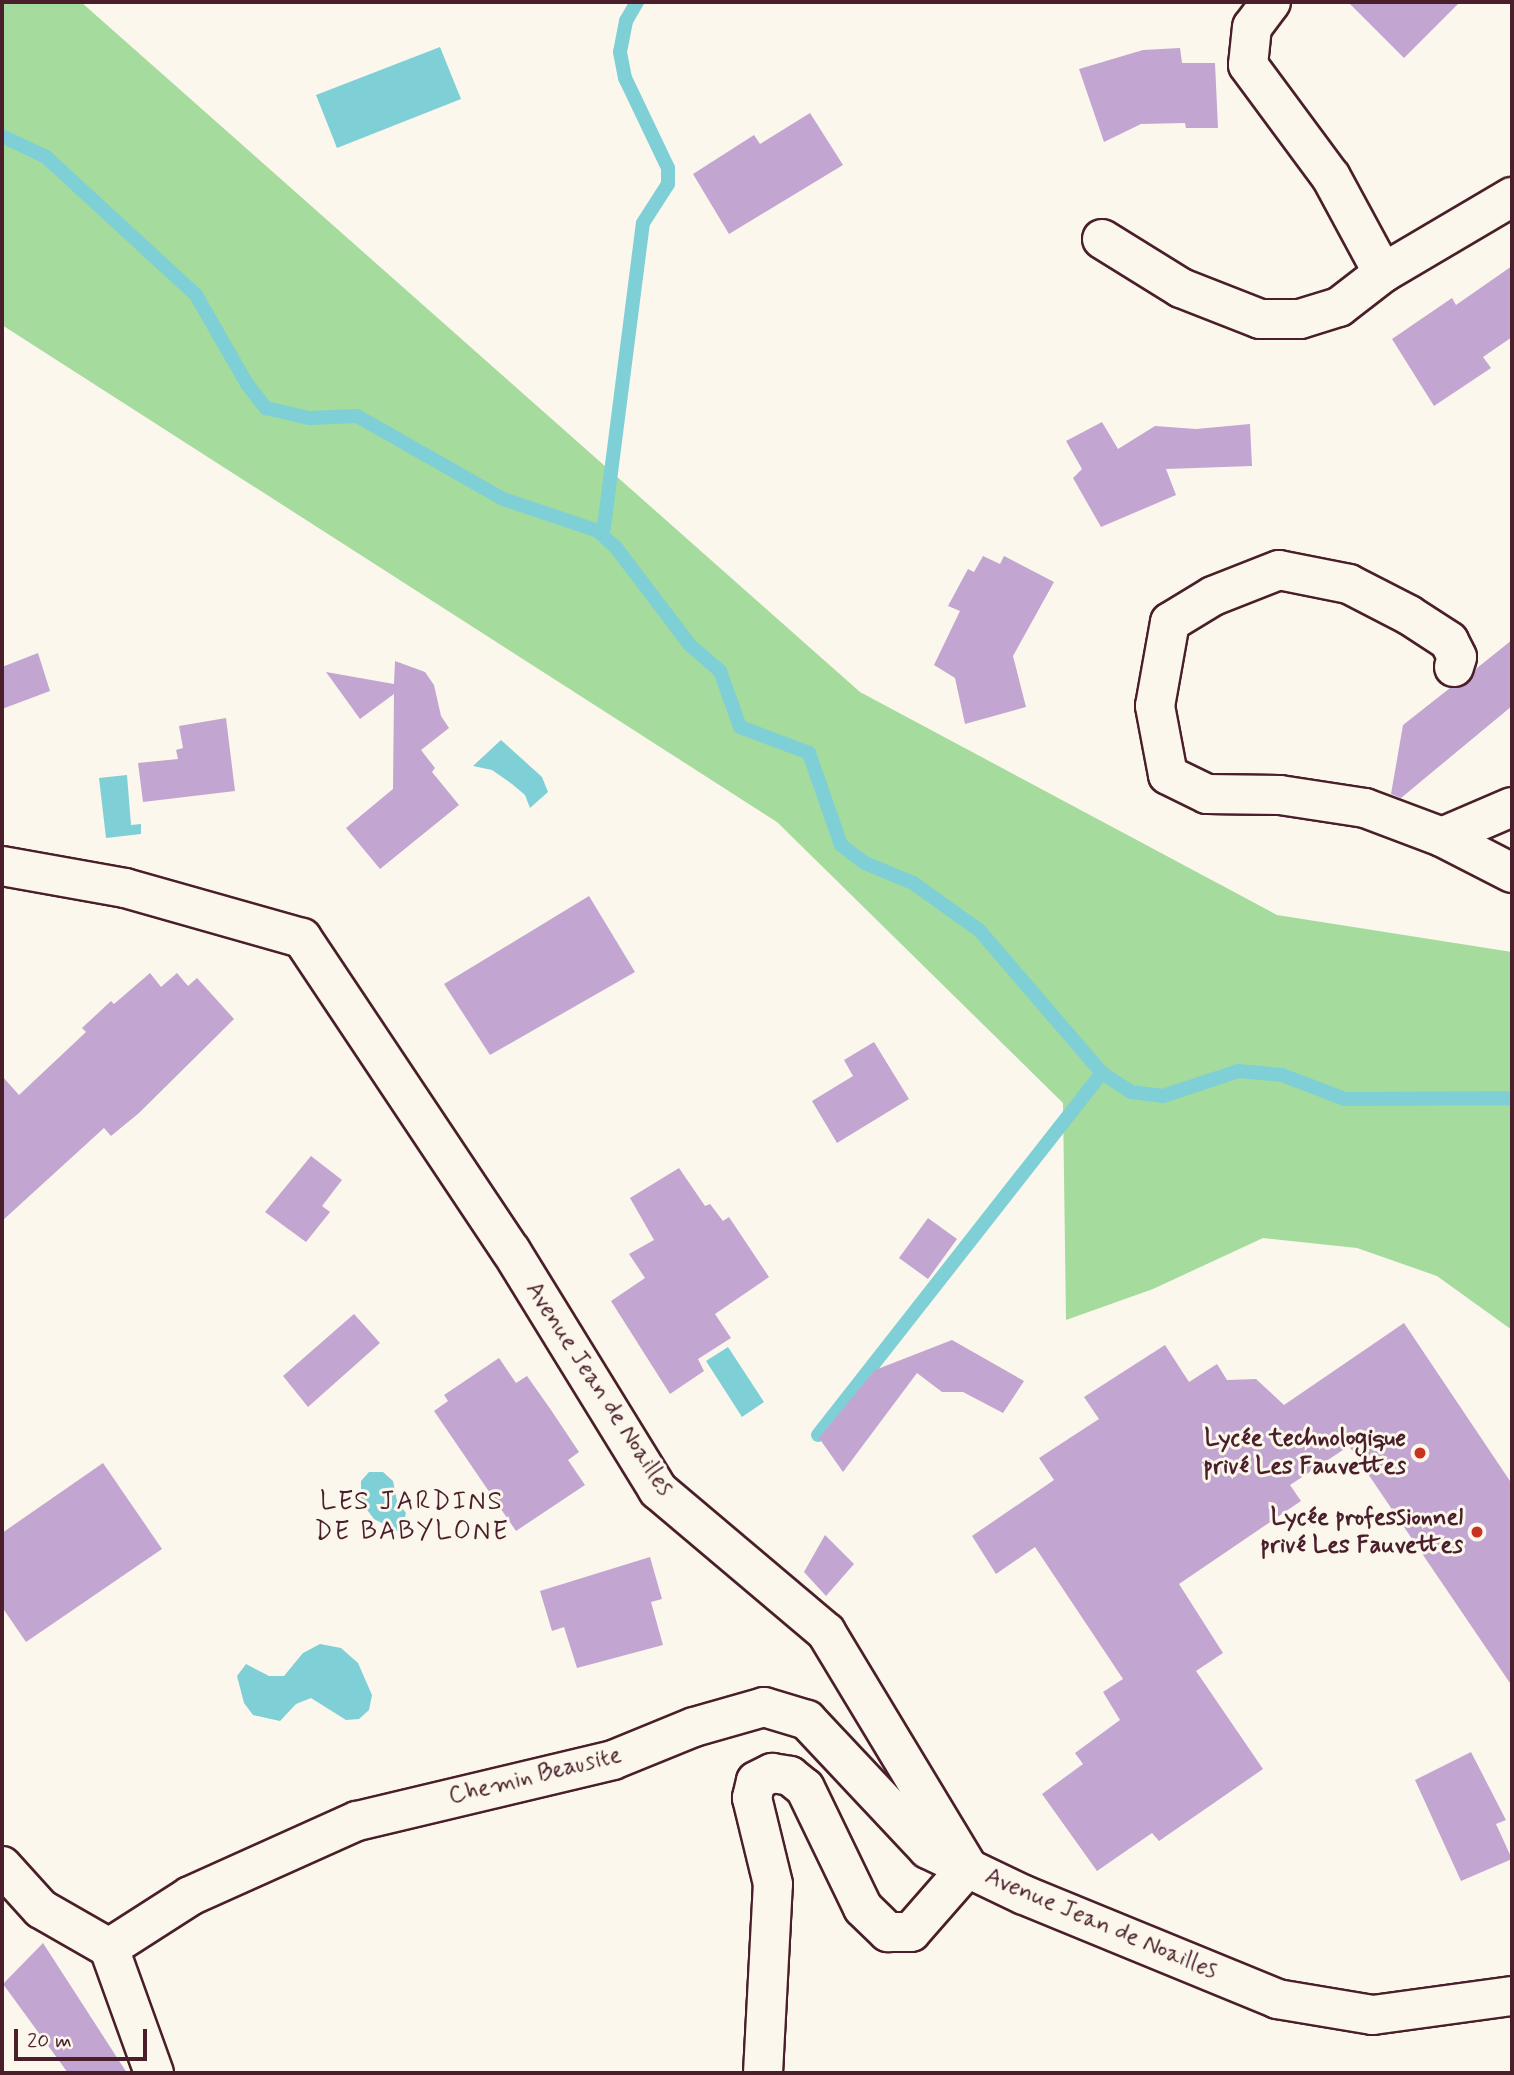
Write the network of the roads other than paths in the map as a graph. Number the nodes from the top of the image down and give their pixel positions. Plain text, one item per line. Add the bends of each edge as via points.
1 (1271, 2) edge
2 (1512, 198) edge
3 (1102, 239) dead end
4 (1383, 273) junction
5 (1454, 667) dead end
6 (1512, 807) edge
7 (1442, 838) junction
8 (2, 866) edge
9 (1512, 873) edge
10 (2, 1866) edge
11 (968, 1867) junction
12 (109, 1948) junction
13 (1512, 1996) edge
14 (154, 2073) edge
15 (763, 2073) edge

1 - 4 street via 1252,27 1248,65 1331,177
2 - 4 street
3 - 4 street via 1181,288 1260,318 1300,319 1339,307
5 - 7 street via 1457,657 1449,641 1409,615 1349,584 1279,570 1213,596 1170,622 1155,706 1168,775 1207,794 1280,795 1365,808
6 - 7 street
7 - 9 street
8 - 11 street, Avenue Jean de Noailles via 125,888 302,938 511,1251 658,1490 826,1632
10 - 12 street via 41,1909
11 - 12 street, Chemin Beausite via 928,1849 807,1720 764,1707 694,1727 614,1760 357,1821 190,1896
11 - 13 street, Avenue Jean de Noailles via 1024,1895 1277,1998 1373,2015
11 - 15 street via 911,1932 888,1932 863,1908 805,1788 790,1776 772,1773 756,1781 752,1798 773,1884
12 - 14 street

